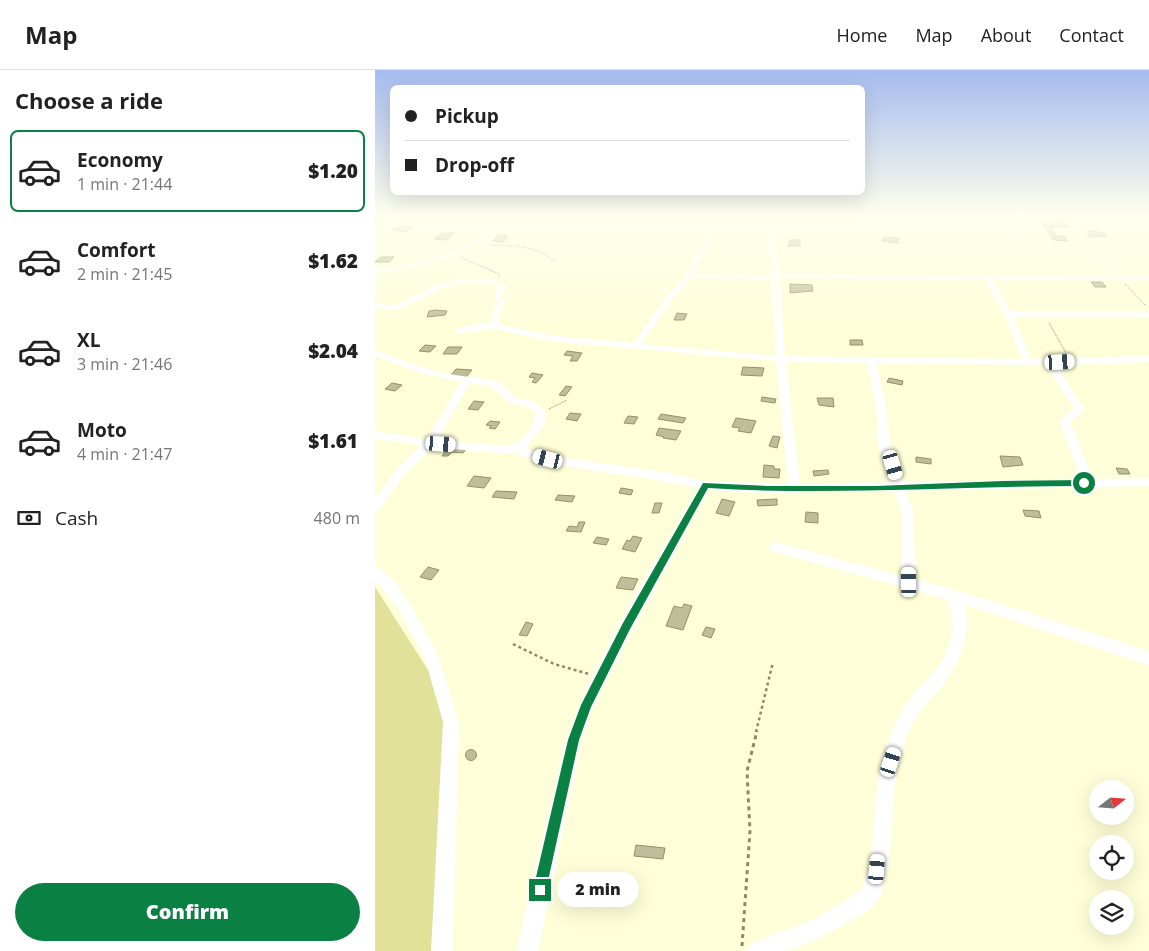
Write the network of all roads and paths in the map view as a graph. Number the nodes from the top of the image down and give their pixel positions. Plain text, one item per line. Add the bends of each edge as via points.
1 (441, 256) edge
2 (459, 256) edge
3 (550, 256) edge
4 (700, 256) edge
5 (774, 256) edge
6 (1103, 256) edge
7 (555, 262) dead end
8 (375, 271) edge
9 (689, 276) junction
10 (986, 276) junction
11 (1116, 276) junction
12 (776, 277) junction
13 (1149, 277) edge
14 (500, 283) junction
15 (375, 307) edge
16 (1149, 310) edge
17 (1008, 314) junction
18 (1044, 314) junction
19 (1149, 314) edge
20 (494, 326) junction
21 (458, 332) dead end
22 (636, 346) junction
23 (375, 353) edge
24 (781, 359) junction
25 (1149, 359) edge
26 (871, 361) junction
27 (1028, 362) junction
28 (1049, 362) junction
29 (1071, 362) junction
30 (467, 380) junction
31 (567, 400) dead end
32 (541, 415) junction
33 (375, 435) edge
34 (429, 443) junction
35 (519, 448) junction
36 (1149, 482) edge
37 (1084, 483) junction
38 (705, 485) junction
39 (794, 488) junction
40 (898, 488) junction
41 (375, 507) edge
42 (775, 547) dead end
43 (375, 572) edge
44 (909, 582) junction
45 (951, 596) junction
46 (513, 644) dead end
47 (1149, 658) edge
48 (773, 662) dead end
49 (601, 677) junction
50 (442, 951) edge
51 (527, 951) edge
52 (741, 951) edge
53 (757, 951) edge

1 - 8 street
2 - 14 path via 499,274
3 - 7 path
4 - 9 street
5 - 12 street
6 - 11 lane
9 - 12 street
9 - 22 street
10 - 11 street
10 - 12 street
10 - 17 street
11 - 13 street
11 - 16 path
12 - 24 street
14 - 15 street via 460,281 441,286 394,308
14 - 20 street via 503,286 498,298 501,302
17 - 18 street
17 - 27 street
18 - 19 street
18 - 29 path
20 - 21 street via 477,326
20 - 22 street via 543,337
22 - 24 street
23 - 30 street via 421,370
24 - 26 street
24 - 39 street
25 - 29 street
26 - 27 street
26 - 40 street via 881,406 882,432
27 - 28 street
28 - 29 street
28 - 37 street via 1079,408 1064,420 1083,468
30 - 32 street via 497,385 513,400 529,403
30 - 34 street
31 - 32 path
32 - 35 street via 537,426
33 - 34 street
34 - 35 street via 507,450
34 - 41 street via 399,474
35 - 38 street via 522,452 562,462 659,475
36 - 37 street
37 - 40 street
38 - 39 street
38 - 49 street
39 - 40 street
40 - 44 street via 907,518
42 - 44 street
43 - 50 street via 402,602 432,658 451,722
44 - 45 street
45 - 47 street
45 - 53 street via 962,614 958,633 946,665 913,708 894,751 886,784 877,869 871,893 823,926
46 - 49 path via 567,669
48 - 52 path via 747,771 751,831
49 - 51 street via 573,740

